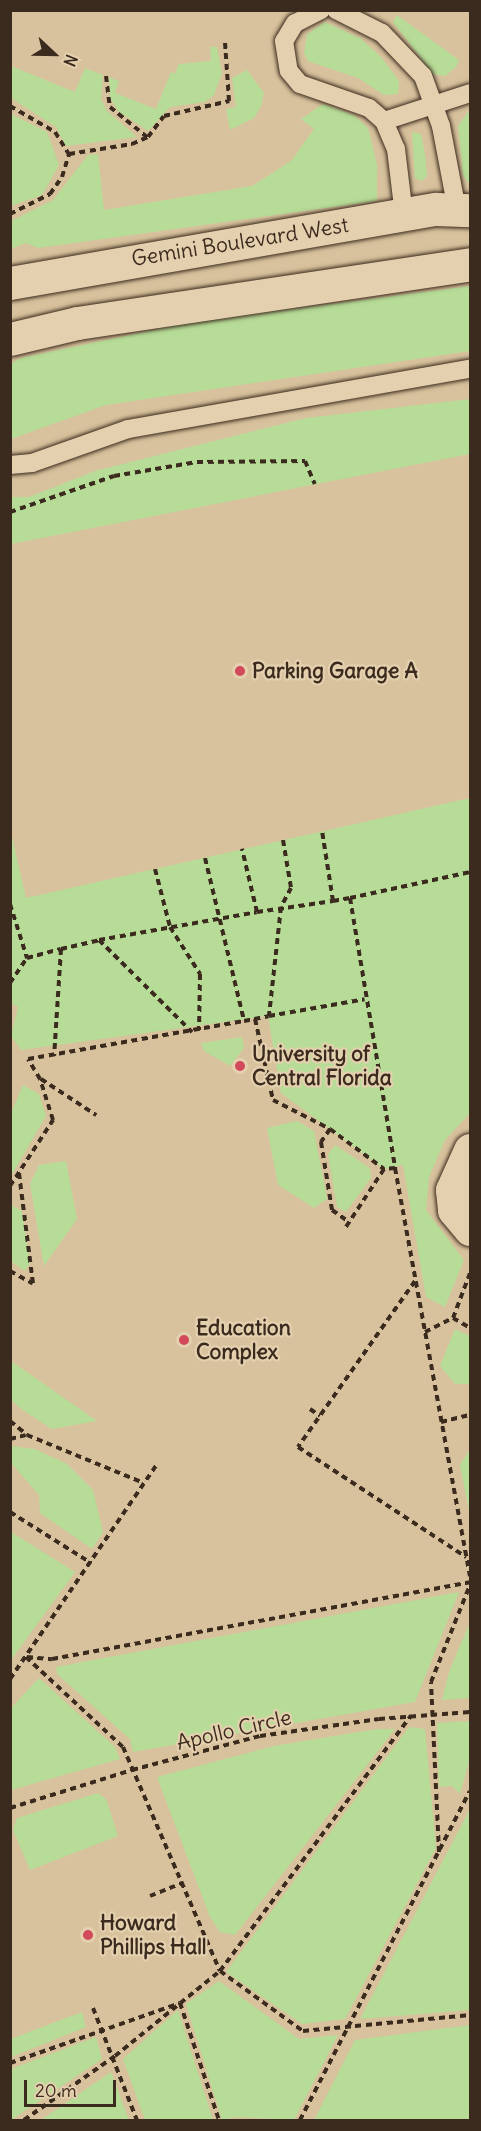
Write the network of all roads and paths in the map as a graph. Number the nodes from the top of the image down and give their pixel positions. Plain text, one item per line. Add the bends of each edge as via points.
1 (321, 10) edge
2 (336, 10) edge
3 (225, 42) dead end
4 (106, 76) dead end
5 (471, 93) edge
6 (435, 103) junction
7 (10, 106) edge
8 (384, 121) junction
9 (148, 137) junction
10 (69, 154) junction
11 (464, 210) edge
12 (10, 214) edge
13 (404, 215) junction
14 (471, 264) edge
15 (10, 283) edge
16 (10, 339) edge
17 (471, 369) edge
18 (10, 465) edge
19 (315, 484) dead end
20 (10, 512) edge
21 (322, 831) dead end
22 (283, 840) dead end
23 (242, 849) dead end
24 (205, 858) dead end
25 (155, 869) dead end
26 (471, 872) edge
27 (350, 898) junction
28 (333, 901) junction
29 (10, 904) edge
30 (281, 907) junction
31 (257, 912) junction
32 (219, 918) junction
33 (170, 927) junction
34 (99, 940) junction
35 (61, 949) junction
36 (27, 958) junction
37 (10, 983) edge
38 (365, 999) junction
39 (269, 1016) junction
40 (255, 1019) junction
41 (244, 1021) junction
42 (199, 1030) junction
43 (192, 1032) junction
44 (54, 1056) junction
45 (40, 1079) junction
46 (96, 1115) dead end
47 (330, 1129) junction
48 (471, 1150) edge
49 (395, 1168) junction
50 (384, 1169) junction
51 (19, 1173) junction
52 (10, 1186) edge
53 (349, 1222) junction
54 (471, 1229) edge
55 (344, 1230) dead end
56 (10, 1271) edge
57 (471, 1273) edge
58 (415, 1281) junction
59 (453, 1318) junction
60 (471, 1328) edge
61 (424, 1332) junction
62 (310, 1409) dead end
63 (471, 1415) edge
64 (320, 1416) junction
65 (10, 1421) edge
66 (441, 1422) junction
67 (27, 1435) junction
68 (10, 1439) edge
69 (157, 1464) dead end
70 (144, 1483) junction
71 (10, 1512) edge
72 (467, 1558) junction
73 (92, 1563) junction
74 (471, 1576) edge
75 (471, 1583) edge
76 (26, 1657) junction
77 (10, 1679) edge
78 (471, 1712) edge
79 (432, 1715) junction
80 (411, 1716) junction
81 (132, 1770) junction
82 (471, 1791) edge
83 (10, 1809) edge
84 (439, 1852) junction
85 (182, 1883) junction
86 (150, 1896) dead end
87 (220, 1971) junction
88 (180, 2003) junction
89 (93, 2008) dead end
90 (471, 2016) edge
91 (348, 2027) junction
92 (102, 2030) junction
93 (115, 2056) junction
94 (10, 2063) edge
95 (24, 2121) edge
96 (137, 2121) edge
97 (219, 2121) edge
98 (300, 2121) edge

1 - 8 lane via 295,23 284,41 289,71 300,84 369,108
2 - 6 lane via 382,33 403,52 423,76
3 - 9 path via 228,100 164,116
4 - 9 path via 110,106
5 - 6 lane
6 - 8 lane
6 - 11 lane
7 - 10 path via 55,132
8 - 13 lane via 396,149
9 - 10 path
10 - 12 path via 62,177 50,194
11 - 13 street, Gemini Boulevard West
13 - 15 street, Gemini Boulevard West
14 - 16 street via 77,323
17 - 18 lane via 128,429 32,463
19 - 20 path via 305,461 176,464 114,477
21 - 28 path
22 - 30 path via 291,888
23 - 31 path
24 - 32 path
25 - 33 path
26 - 27 path
27 - 28 path
27 - 38 path
28 - 30 path
29 - 36 path
30 - 31 path
30 - 39 path
31 - 32 path
32 - 33 path
32 - 41 path
33 - 34 path
33 - 42 path via 200,974
34 - 35 path
34 - 43 path
35 - 36 path
35 - 44 path
36 - 37 path
38 - 39 path
38 - 49 path
39 - 40 path
40 - 41 path
40 - 47 path via 273,1100
41 - 42 path
42 - 43 path
43 - 44 path
44 - 45 path via 28,1059
45 - 46 path
45 - 51 path via 53,1120
47 - 50 path
47 - 53 path via 321,1142 332,1210
48 - 54 street via 452,1190 454,1210
49 - 50 path
49 - 58 path
50 - 53 path
51 - 52 path
51 - 56 path via 33,1284
53 - 55 path
57 - 59 path
58 - 61 path
58 - 64 path
59 - 60 path
59 - 61 path
61 - 66 path
62 - 64 path
63 - 66 path
64 - 72 path via 298,1447
65 - 67 path
66 - 72 path
67 - 68 path
67 - 70 path
69 - 70 path
70 - 73 path
71 - 73 path
72 - 74 path
73 - 76 path
75 - 76 path via 52,1659
75 - 79 path via 431,1682
76 - 77 path
76 - 81 path via 123,1747
78 - 79 path, Apollo Circle
79 - 80 path, Apollo Circle
79 - 84 path
80 - 81 path, Apollo Circle via 260,1736
80 - 87 path
81 - 83 path, Apollo Circle
81 - 85 path
82 - 84 path
84 - 91 path
85 - 86 path
85 - 87 path
87 - 88 path
87 - 91 path via 303,2031
88 - 92 path
88 - 93 path
88 - 97 path
89 - 92 path
90 - 91 path
91 - 98 path
92 - 93 path
92 - 94 path
93 - 95 path
93 - 96 path

